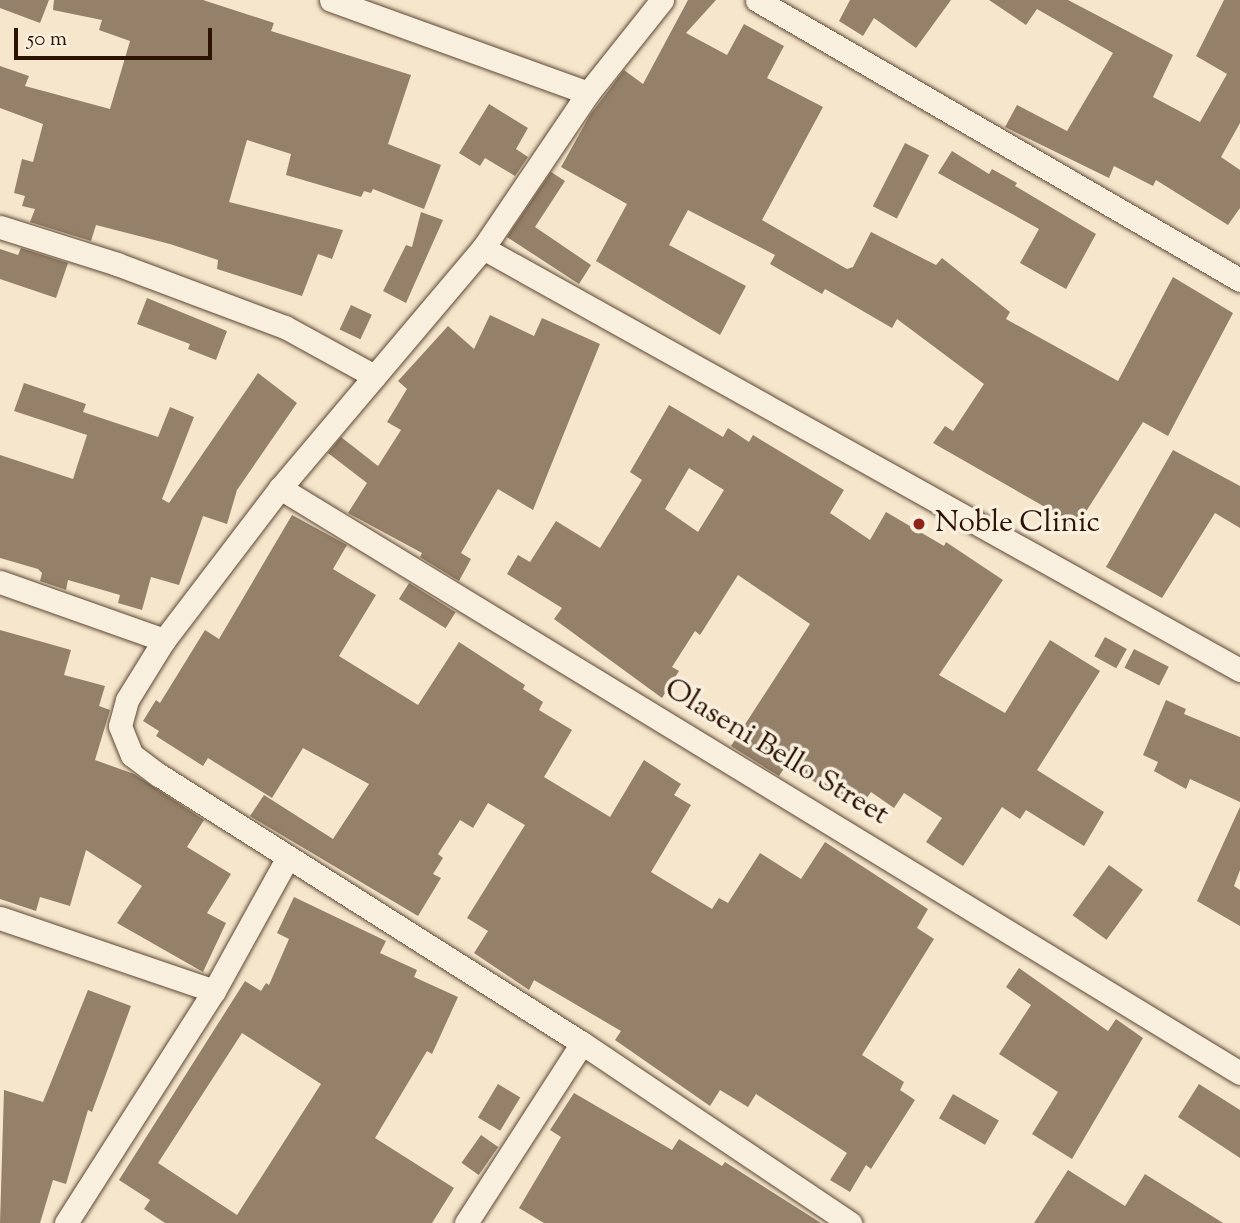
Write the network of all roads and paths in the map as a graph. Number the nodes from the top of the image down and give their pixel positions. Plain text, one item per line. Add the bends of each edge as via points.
1 (331, 0) edge
2 (662, 0) edge
3 (757, 0) edge
4 (587, 93) junction
5 (0, 228) edge
6 (483, 248) junction
7 (1240, 280) edge
8 (374, 376) junction
9 (280, 488) junction
10 (0, 582) edge
11 (164, 640) junction
12 (1240, 670) edge
13 (288, 859) junction
14 (0, 918) edge
15 (214, 991) junction
16 (582, 1043) junction
17 (1240, 1073) edge
18 (66, 1223) edge
19 (466, 1223) edge
20 (850, 1223) edge

1 - 4 street
2 - 4 street
3 - 7 street
4 - 6 street
5 - 8 street via 117,264 285,327
6 - 8 street
6 - 12 street
8 - 9 street
9 - 11 street
9 - 17 street, Olaseni Bello Street
10 - 11 street
11 - 13 street via 127,700 120,726 132,755
13 - 15 street
13 - 16 street
14 - 15 street
15 - 18 street
16 - 19 street
16 - 20 street

